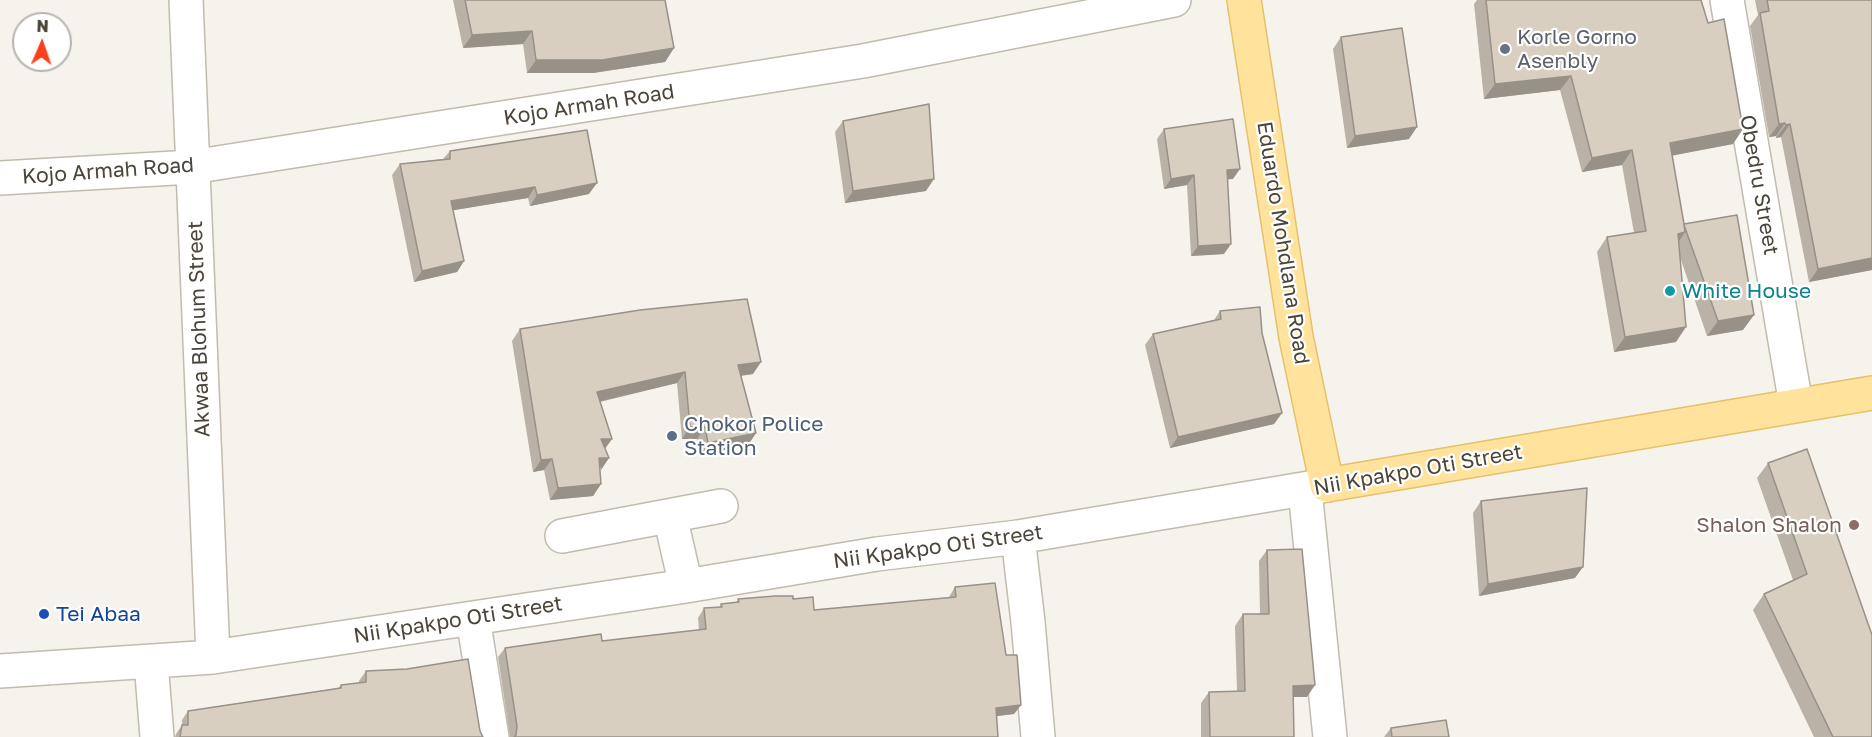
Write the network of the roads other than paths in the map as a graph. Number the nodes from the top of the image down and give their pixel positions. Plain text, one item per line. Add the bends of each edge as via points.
1 (186, 0) edge
2 (1174, 0) edge
3 (1244, 0) edge
4 (1727, 0) edge
5 (192, 167) junction
6 (0, 178) edge
7 (1872, 393) edge
8 (1796, 405) junction
9 (1316, 488) junction
10 (721, 506) dead end
11 (670, 516) junction
12 (562, 536) dead end
13 (1018, 537) junction
14 (686, 585) junction
15 (473, 618) junction
16 (213, 657) junction
17 (151, 662) junction
18 (0, 671) edge
19 (157, 737) edge
20 (492, 737) edge
21 (1038, 737) edge
22 (1330, 737) edge

1 - 5 street, Akwaa Blohum Street
2 - 5 street, Kojo Armah Road via 863,61
3 - 9 main road, Eduardo Mohdlana Road
4 - 8 street, Obedru Street
5 - 6 street, Kojo Armah Road
5 - 16 street, Akwaa Blohum Street
7 - 8 main road, Nii Kpakpo Oti Street
8 - 9 main road, Nii Kpakpo Oti Street
9 - 13 street, Nii Kpakpo Oti Street
9 - 22 street
10 - 11 street
11 - 12 street
11 - 14 street
13 - 14 street, Nii Kpakpo Oti Street via 877,554
13 - 21 street
14 - 15 street, Nii Kpakpo Oti Street
15 - 16 street, Nii Kpakpo Oti Street
15 - 20 street
16 - 17 street, Nii Kpakpo Oti Street
17 - 18 street, Nii Kpakpo Oti Street
17 - 19 street

